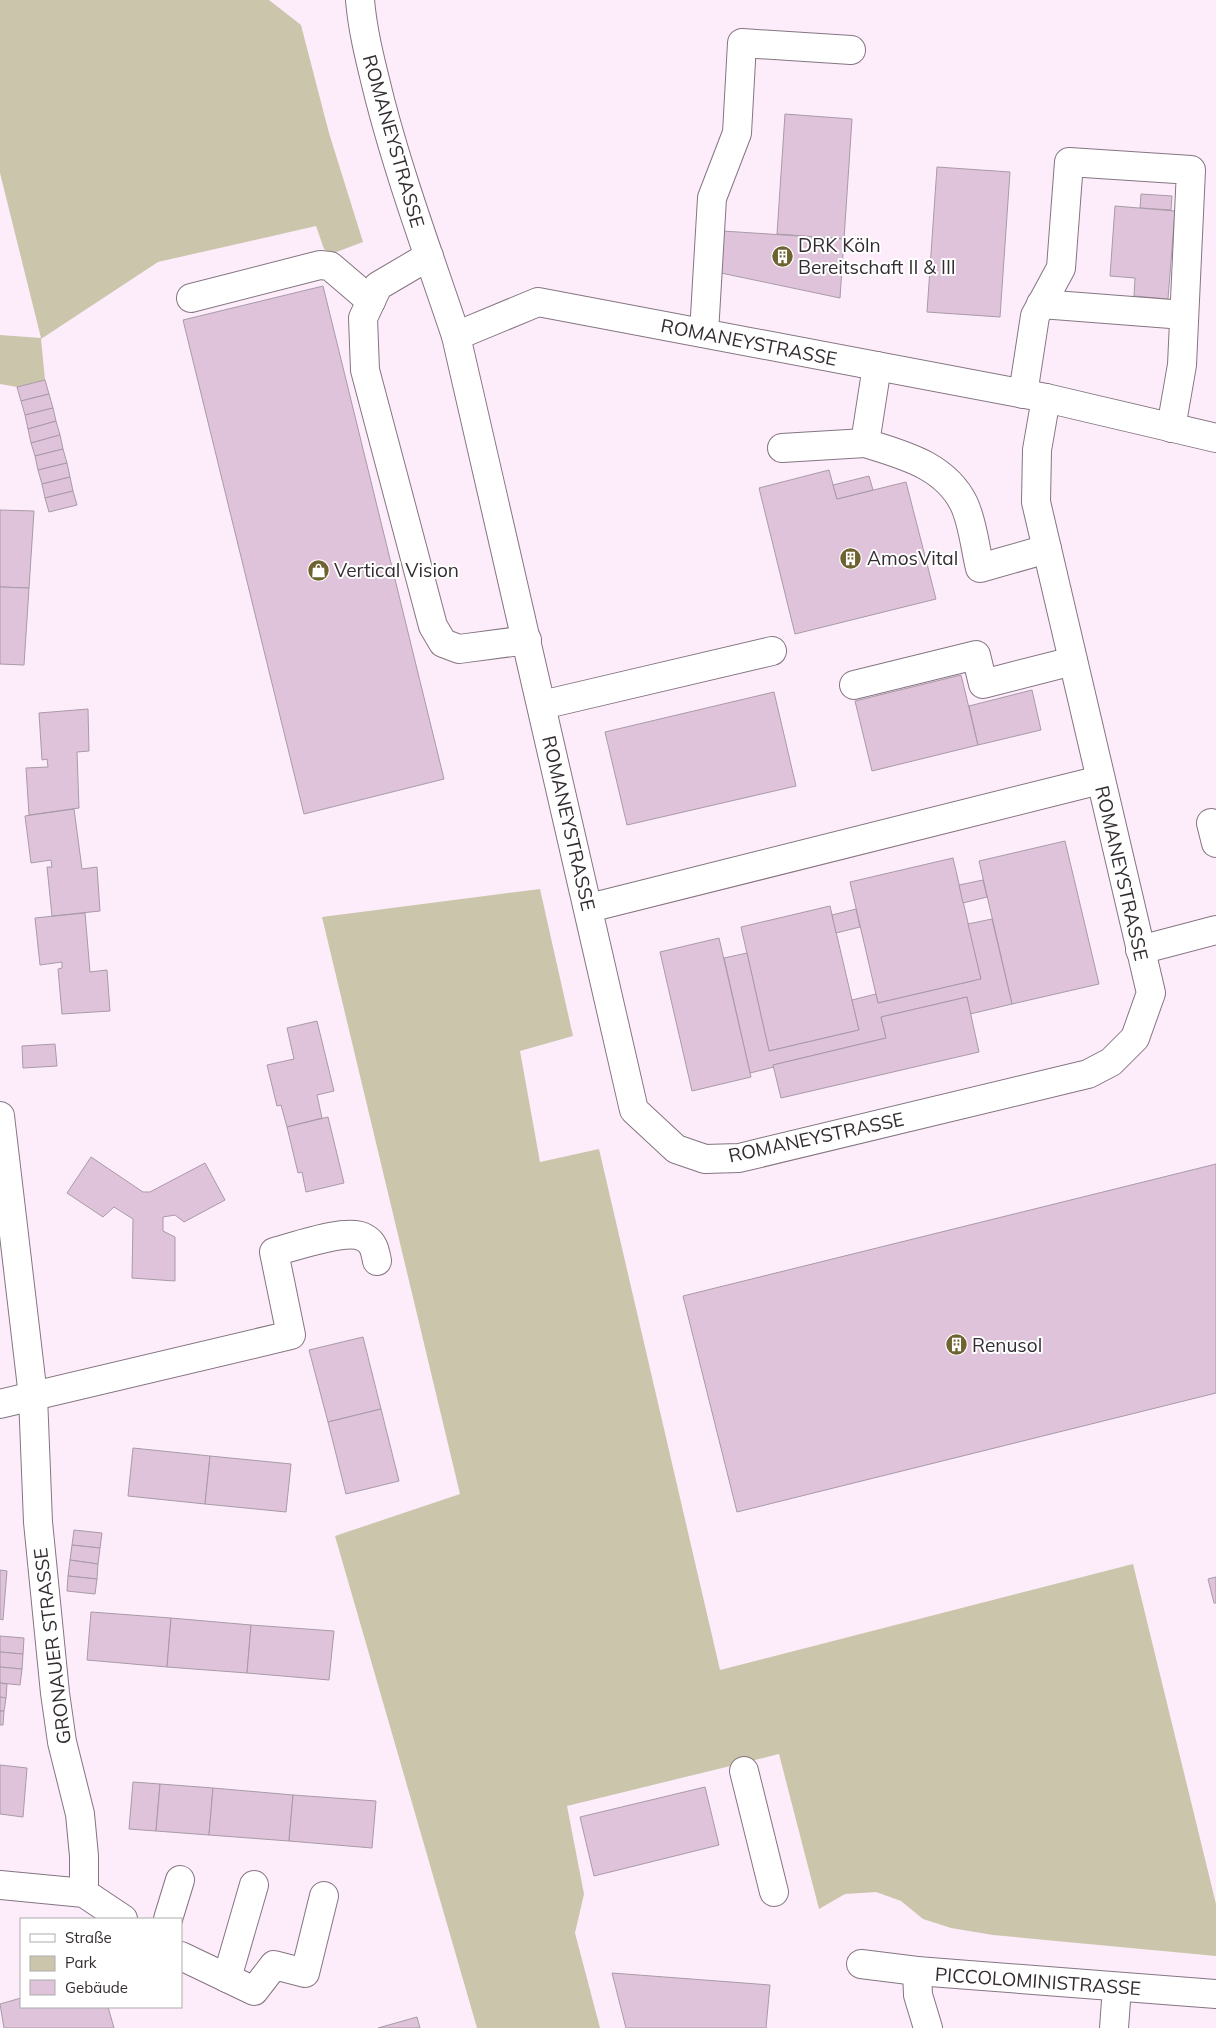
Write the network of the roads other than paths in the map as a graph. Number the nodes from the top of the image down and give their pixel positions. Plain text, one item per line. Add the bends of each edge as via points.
1 (360, 0) edge
2 (851, 50) dead end
3 (429, 256) junction
4 (191, 298) dead end
5 (371, 301) junction
6 (1042, 304) junction
7 (1184, 315) junction
8 (704, 333) junction
9 (456, 336) junction
10 (877, 366) junction
11 (1034, 396) junction
12 (1171, 428) junction
13 (1216, 438) edge
14 (865, 443) junction
15 (782, 448) dead end
16 (1047, 549) junction
17 (527, 640) junction
18 (772, 651) dead end
19 (1073, 661) junction
20 (854, 685) dead end
21 (542, 705) junction
22 (1100, 780) junction
23 (589, 908) junction
24 (1216, 930) edge
25 (1140, 950) junction
26 (0, 1116) edge
27 (377, 1261) dead end
28 (32, 1396) junction
29 (0, 1404) edge
30 (744, 1771) dead end
31 (180, 1880) dead end
32 (0, 1885) edge
33 (254, 1885) dead end
34 (774, 1892) dead end
35 (84, 1893) junction
36 (324, 1896) dead end
37 (122, 1918) edge
38 (168, 1918) edge
39 (182, 1956) edge
40 (861, 1964) dead end
41 (917, 1971) junction
42 (227, 1978) junction
43 (1117, 1987) junction
44 (1216, 1994) edge
45 (928, 2028) edge
46 (1114, 2028) edge

1 - 3 street, ROMANEYSTRASSE via 362,31 392,146
2 - 8 street via 742,43 737,133 712,198
3 - 5 street via 378,286
3 - 9 street, ROMANEYSTRASSE
4 - 5 street via 320,265 330,266
5 - 17 street via 363,318 365,370 433,626 443,643 459,649
6 - 7 street
6 - 7 street via 1061,268 1069,162 1191,170
6 - 11 street via 1035,316
7 - 12 street via 1182,365
8 - 9 street, ROMANEYSTRASSE via 538,302
8 - 10 street, ROMANEYSTRASSE
9 - 17 street, ROMANEYSTRASSE
10 - 11 street, ROMANEYSTRASSE
10 - 14 street
11 - 12 street, ROMANEYSTRASSE
11 - 16 street, ROMANEYSTRASSE via 1036,502
12 - 13 street, ROMANEYSTRASSE
14 - 15 street
14 - 16 street via 919,460 950,484 964,504 980,568
16 - 19 street, ROMANEYSTRASSE
17 - 21 street, ROMANEYSTRASSE
18 - 21 street
19 - 20 street via 983,684 976,655
19 - 22 street, ROMANEYSTRASSE
21 - 23 street, ROMANEYSTRASSE
22 - 23 street
22 - 25 street, ROMANEYSTRASSE
23 - 25 street, ROMANEYSTRASSE via 634,1110 676,1149 705,1159 739,1158 1088,1074 1111,1062 1135,1038 1151,993
24 - 25 street
26 - 28 street, GRONAUER STRASSE
27 - 28 street via 375,1248 366,1238 356,1234 274,1252 291,1335
28 - 29 street
28 - 35 street, GRONAUER STRASSE via 38,1522 55,1693 62,1742 80,1814
30 - 34 street
31 - 38 street
32 - 35 street
33 - 42 street
35 - 37 street
36 - 42 street via 305,1973 274,1965 254,1991
39 - 42 street
40 - 41 street, PICCOLOMINISTRASSE
41 - 43 street, PICCOLOMINISTRASSE
41 - 45 street via 918,1995
43 - 44 street, PICCOLOMINISTRASSE
43 - 46 street

